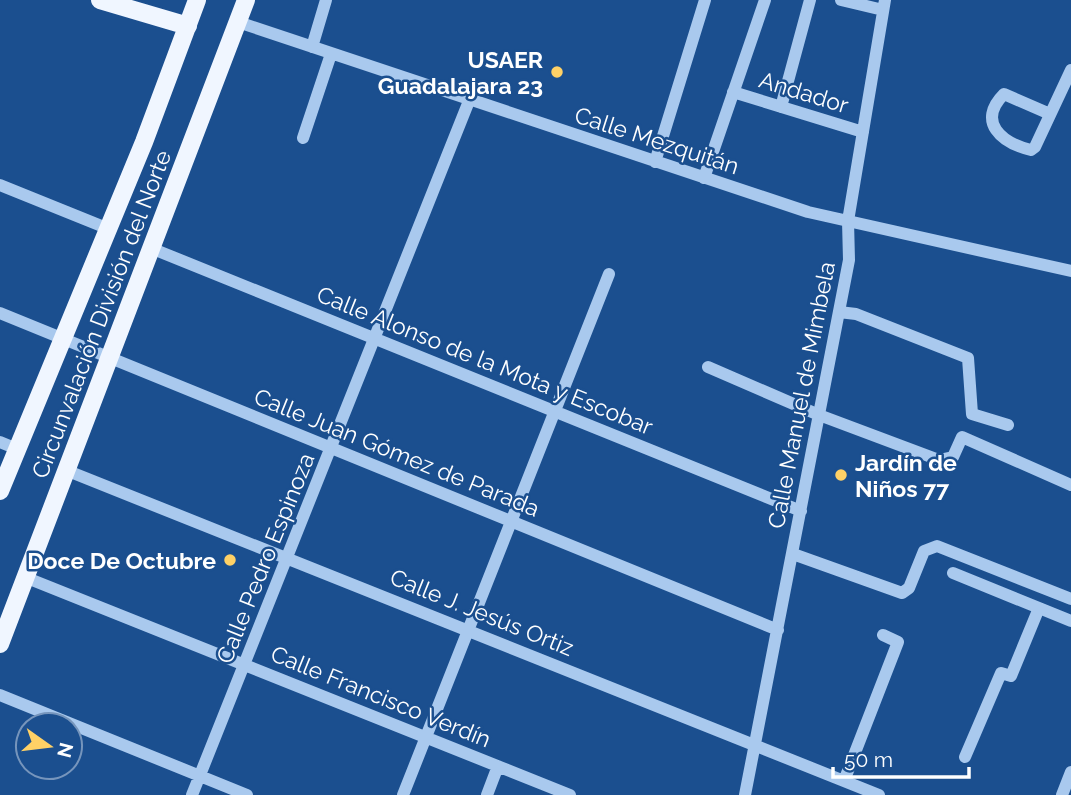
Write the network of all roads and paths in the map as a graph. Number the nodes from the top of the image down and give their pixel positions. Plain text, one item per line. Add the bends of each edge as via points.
1 (100, 0) edge
2 (197, 0) edge
3 (232, 0) edge
4 (246, 0) edge
5 (326, 0) edge
6 (705, 0) edge
7 (765, 0) edge
8 (810, 0) edge
9 (841, 0) edge
10 (884, 5) edge
11 (238, 22) junction
12 (188, 26) junction
13 (312, 47) junction
14 (331, 54) junction
15 (1071, 70) edge
16 (216, 77) junction
17 (733, 92) junction
18 (469, 101) junction
19 (781, 107) junction
20 (1050, 114) junction
21 (863, 132) junction
22 (303, 138) dead end
23 (655, 162) junction
24 (704, 178) junction
25 (0, 185) edge
26 (848, 222) junction
27 (109, 229) junction
28 (153, 248) junction
29 (1071, 271) edge
30 (609, 274) dead end
31 (839, 312) junction
32 (0, 313) edge
33 (376, 337) junction
34 (61, 338) junction
35 (109, 359) junction
36 (708, 367) dead end
37 (554, 410) junction
38 (819, 415) junction
39 (1008, 425) dead end
40 (8, 446) edge
41 (331, 448) junction
42 (68, 471) junction
43 (1071, 485) edge
44 (0, 491) edge
45 (801, 511) junction
46 (511, 520) junction
47 (793, 554) junction
48 (287, 558) junction
49 (953, 573) dead end
50 (27, 578) junction
51 (1071, 599) edge
52 (1039, 608) junction
53 (1071, 621) edge
54 (469, 629) junction
55 (778, 630) junction
56 (883, 635) dead end
57 (0, 644) edge
58 (246, 664) junction
59 (0, 695) edge
60 (427, 738) junction
61 (755, 746) junction
62 (965, 757) dead end
63 (498, 766) junction
64 (1071, 772) edge
65 (200, 776) junction
66 (844, 781) junction
67 (565, 794) edge
68 (192, 795) edge
69 (247, 795) edge
70 (403, 795) edge
71 (487, 795) edge
72 (745, 795) edge
73 (879, 795) edge
74 (1062, 795) edge

1 - 12 main road
2 - 12 main road, Circunvalación División del Norte
3 - 16 main road
4 - 11 main road, Circunvalación División del Norte
5 - 13 street
6 - 23 street
7 - 17 street
8 - 19 street
9 - 10 street
10 - 21 street, Calle Manuel de Mimbela
11 - 13 street, Calle Mezquitán
11 - 16 main road, Circunvalación División del Norte
12 - 27 main road, Circunvalación División del Norte
13 - 14 street, Calle Mezquitán
14 - 18 street, Calle Mezquitán
14 - 22 street
15 - 20 street
16 - 28 main road, Circunvalación División del Norte
17 - 19 street, Andador
17 - 24 street
18 - 23 street, Calle Mezquitán
18 - 33 street, Calle Pedro Espinoza
19 - 21 street, Andador
20 - 20 street via 1031,150 998,135 992,124 992,114 1004,94
21 - 26 street, Calle Manuel de Mimbela
23 - 24 street, Calle Mezquitán
24 - 26 street, Calle Mezquitán
25 - 27 street
26 - 29 street, Calle Mezquitán
26 - 31 street, Calle Manuel de Mimbela via 849,260
27 - 34 main road, Circunvalación División del Norte
28 - 33 street, Calle Alonso de la Mota y Escobar
28 - 35 main road, Circunvalación División del Norte
30 - 37 street
31 - 38 street, Calle Manuel de Mimbela
31 - 39 street via 856,314 968,358 972,415
32 - 34 street, Calle Juan Gómez de Parada
33 - 37 street, Calle Alonso de la Mota y Escobar
33 - 41 street, Calle Pedro Espinoza
34 - 35 street, Calle Juan Gómez de Parada
34 - 40 main road, Circunvalación División del Norte
35 - 41 street, Calle Juan Gómez de Parada
35 - 42 main road, Circunvalación División del Norte
36 - 38 street
37 - 45 street, Calle Alonso de la Mota y Escobar
37 - 46 street
38 - 43 street via 939,460 953,457 962,437
38 - 45 street, Calle Manuel de Mimbela
40 - 44 main road, Circunvalación División del Norte
41 - 46 street, Calle Juan Gómez de Parada
41 - 48 street, Calle Pedro Espinoza
42 - 48 street, Calle J. Jesús Ortiz
42 - 50 main road, Circunvalación División del Norte
45 - 47 street, Calle Manuel de Mimbela
46 - 54 street
46 - 55 street, Calle Juan Gómez de Parada
47 - 51 street via 902,593 909,588 924,551 937,546
47 - 55 street, Calle Manuel de Mimbela
48 - 54 street, Calle J. Jesús Ortiz
48 - 58 street, Calle Pedro Espinoza
49 - 52 street
50 - 57 main road, Circunvalación División del Norte
50 - 58 street, Calle Francisco Verdín
52 - 53 street
52 - 62 street via 1011,676 1001,673
54 - 60 street
54 - 61 street, Calle J. Jesús Ortiz
55 - 61 street, Calle Manuel de Mimbela
56 - 66 street via 898,642
58 - 60 street, Calle Francisco Verdín
58 - 65 street, Calle Pedro Espinoza
59 - 65 street
60 - 63 street, Calle Francisco Verdín
60 - 70 street
61 - 66 street, Calle J. Jesús Ortiz
61 - 72 street, Calle Manuel de Mimbela
63 - 67 street, Calle Francisco Verdín
63 - 71 street
64 - 74 street
65 - 68 street, Calle Pedro Espinoza
65 - 69 street
66 - 73 street, Calle J. Jesús Ortiz

